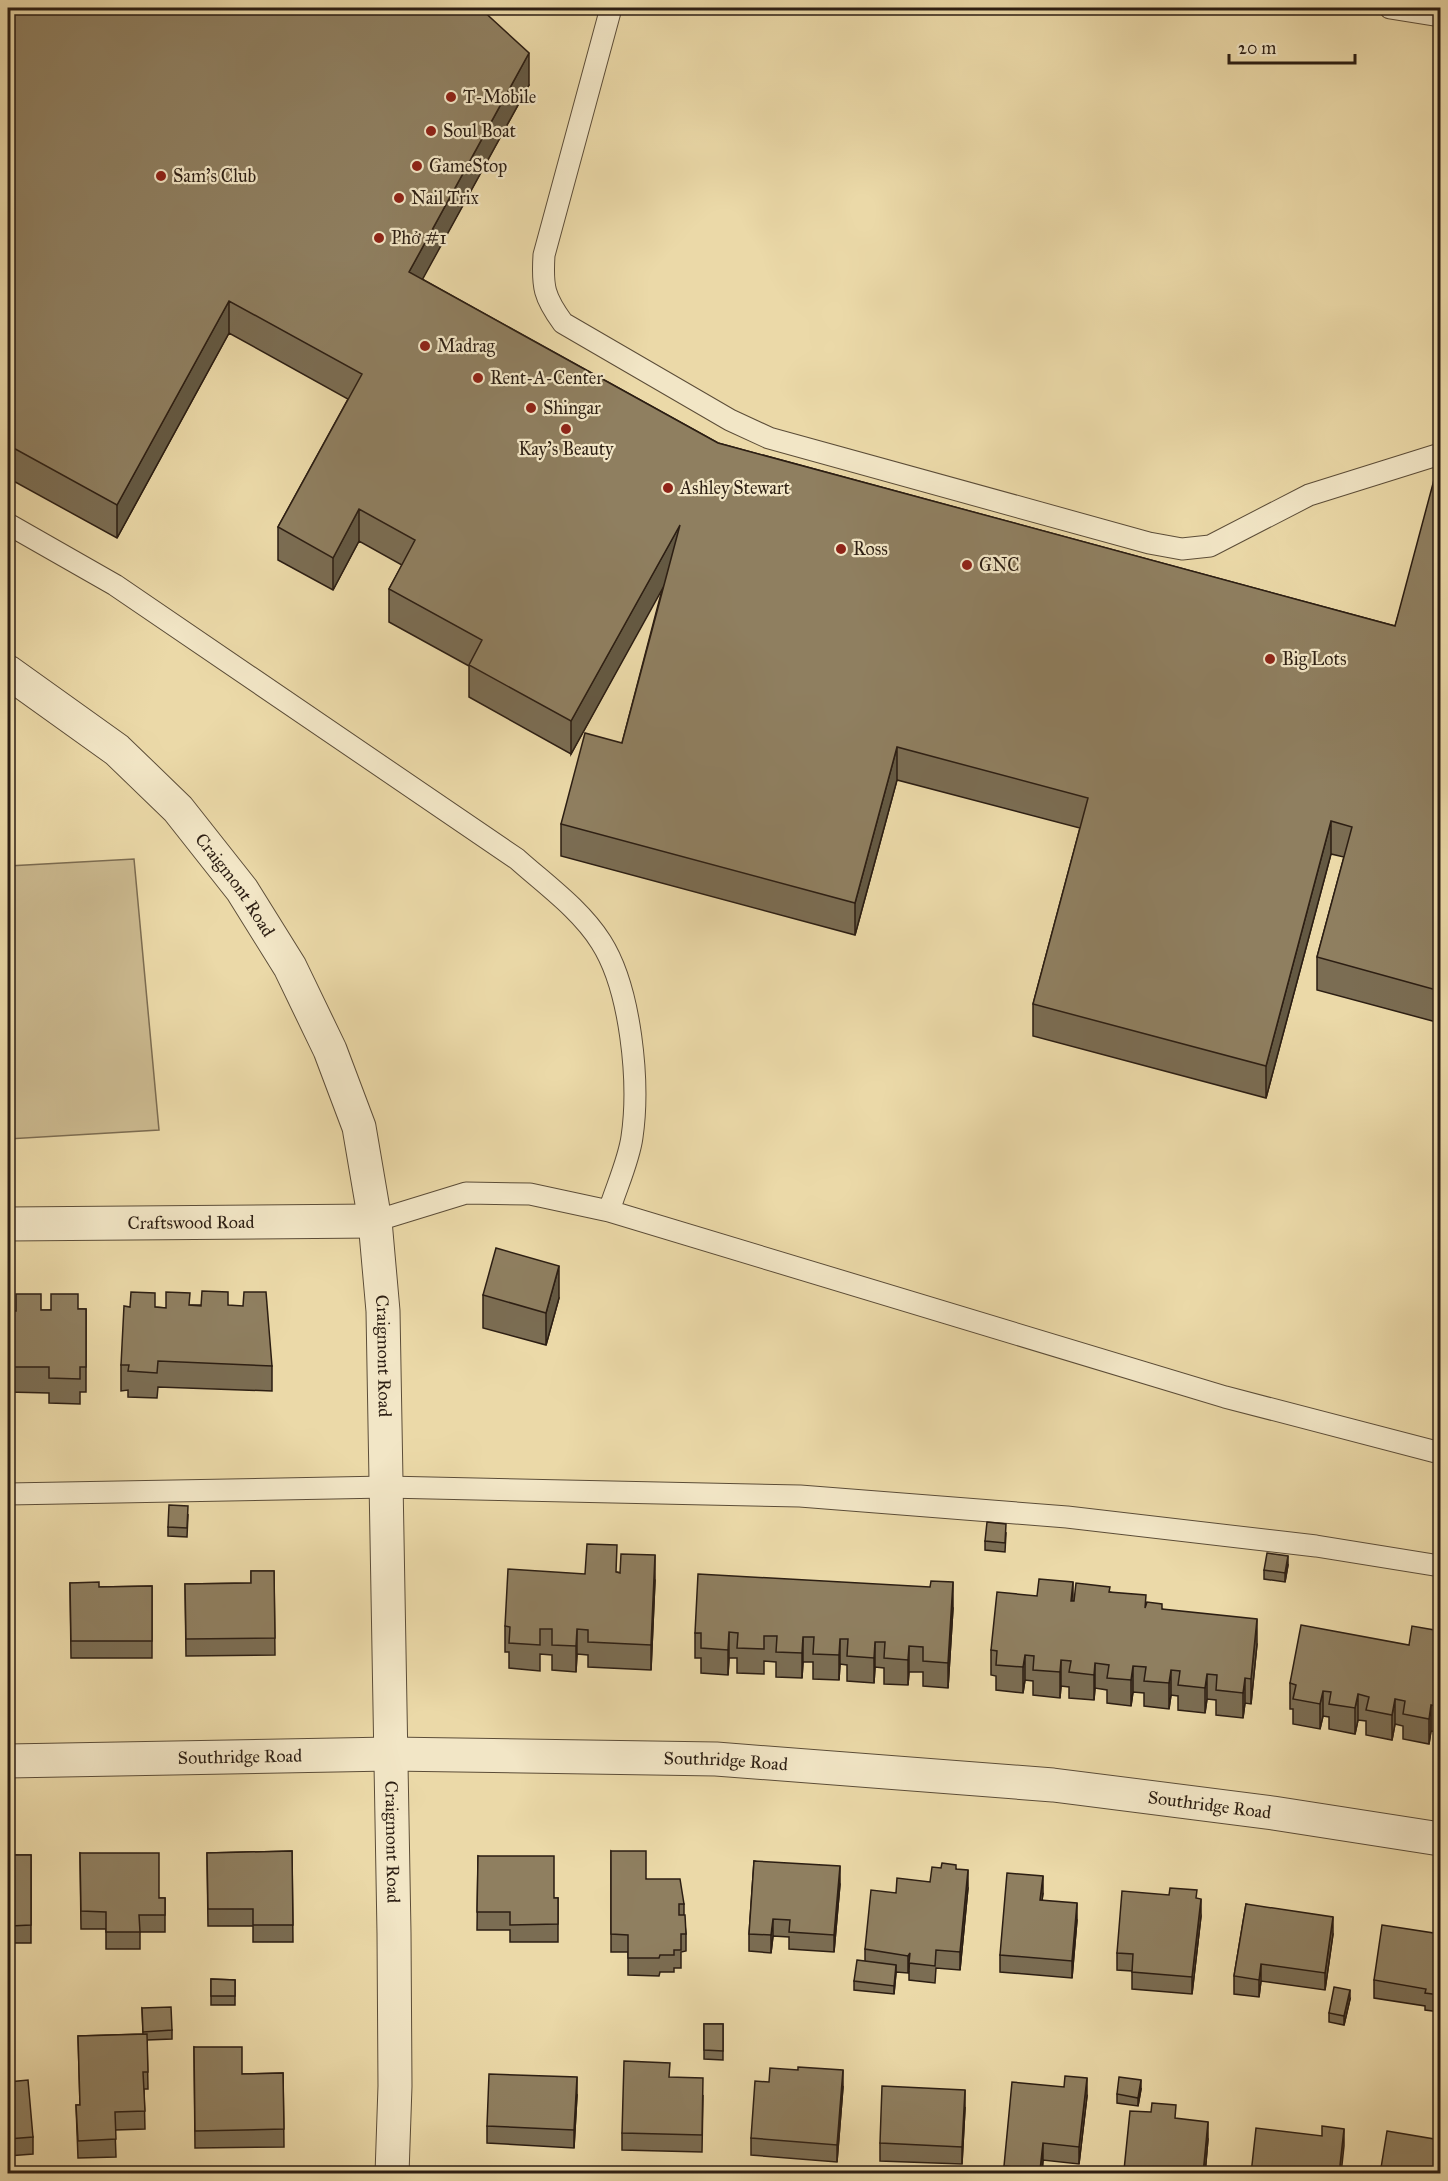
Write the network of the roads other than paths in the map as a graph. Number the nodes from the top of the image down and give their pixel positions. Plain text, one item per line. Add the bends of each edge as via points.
1 (611, 8) edge
2 (1390, 8) edge
3 (1440, 16) edge
4 (1440, 454) edge
5 (8, 524) edge
6 (8, 672) edge
7 (609, 1211) junction
8 (375, 1221) junction
9 (8, 1224) edge
10 (1440, 1453) edge
11 (386, 1487) junction
12 (8, 1494) edge
13 (1440, 1566) edge
14 (390, 1754) junction
15 (8, 1761) edge
16 (1440, 1839) edge
17 (392, 2174) edge

1 - 4 lane via 544,255 543,280 549,304 563,323 730,420 769,438 1182,549 1210,546 1309,495
2 - 3 lane
5 - 7 lane via 115,585 517,859 570,906 601,942 617,978 630,1031 635,1084 632,1139
6 - 8 street, Craigmont Road via 117,750 178,809 242,890 290,967 330,1050 359,1127
7 - 8 lane via 530,1194 466,1193
7 - 10 lane via 1225,1397
8 - 9 street, Craftswood Road
8 - 11 street, Craigmont Road via 382,1311
11 - 12 lane
11 - 13 lane via 800,1496 1067,1517 1316,1546
11 - 14 street, Craigmont Road
14 - 15 street, Southridge Road
14 - 16 street, Southridge Road via 716,1760 1008,1781 1273,1813
14 - 17 street, Craigmont Road via 395,2074

